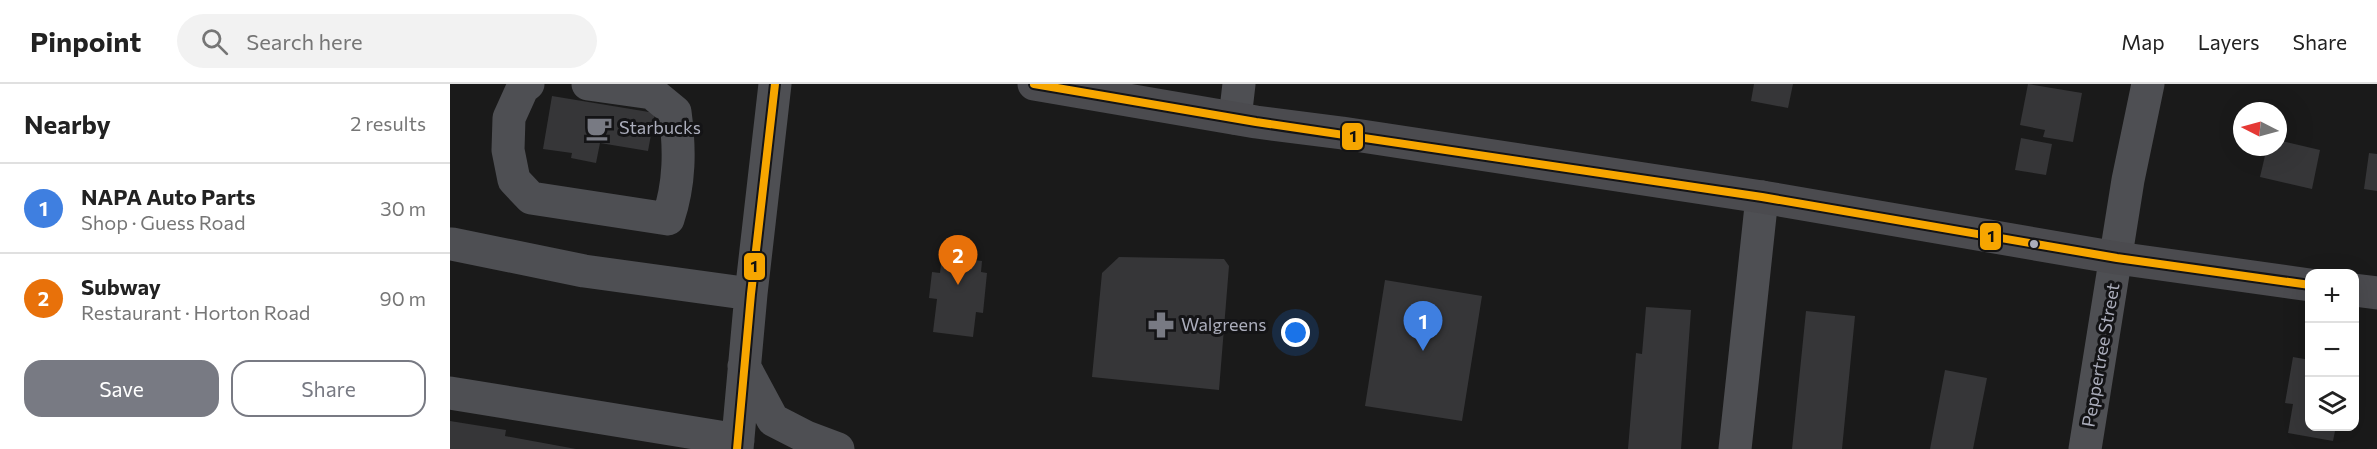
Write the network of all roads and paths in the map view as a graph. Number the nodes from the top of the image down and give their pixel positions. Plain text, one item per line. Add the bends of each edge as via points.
1 (528, 84) edge
2 (588, 84) edge
3 (775, 84) edge
4 (1034, 84) edge
5 (1239, 84) edge
6 (2148, 84) edge
7 (1235, 118) junction
8 (1762, 197) junction
9 (452, 244) dead end
10 (2117, 258) junction
11 (2305, 284) edge
12 (2359, 291) edge
13 (2377, 293) edge
14 (751, 294) junction
15 (744, 366) junction
16 (450, 393) edge
17 (737, 445) edge
18 (838, 449) edge
19 (1735, 449) edge
20 (2085, 449) edge

1 - 2 street via 523,87 510,118 508,150 514,180 531,198 668,219 676,195 680,147 675,112 652,93
3 - 14 street
4 - 7 main road
5 - 7 street
6 - 10 street, Peppertree Street
7 - 8 main road
8 - 10 main road
8 - 19 street
9 - 14 street via 596,273
10 - 11 main road
10 - 20 street, Peppertree Street
12 - 13 main road
14 - 15 street
15 - 17 street
15 - 18 street via 773,420
16 - 17 street

